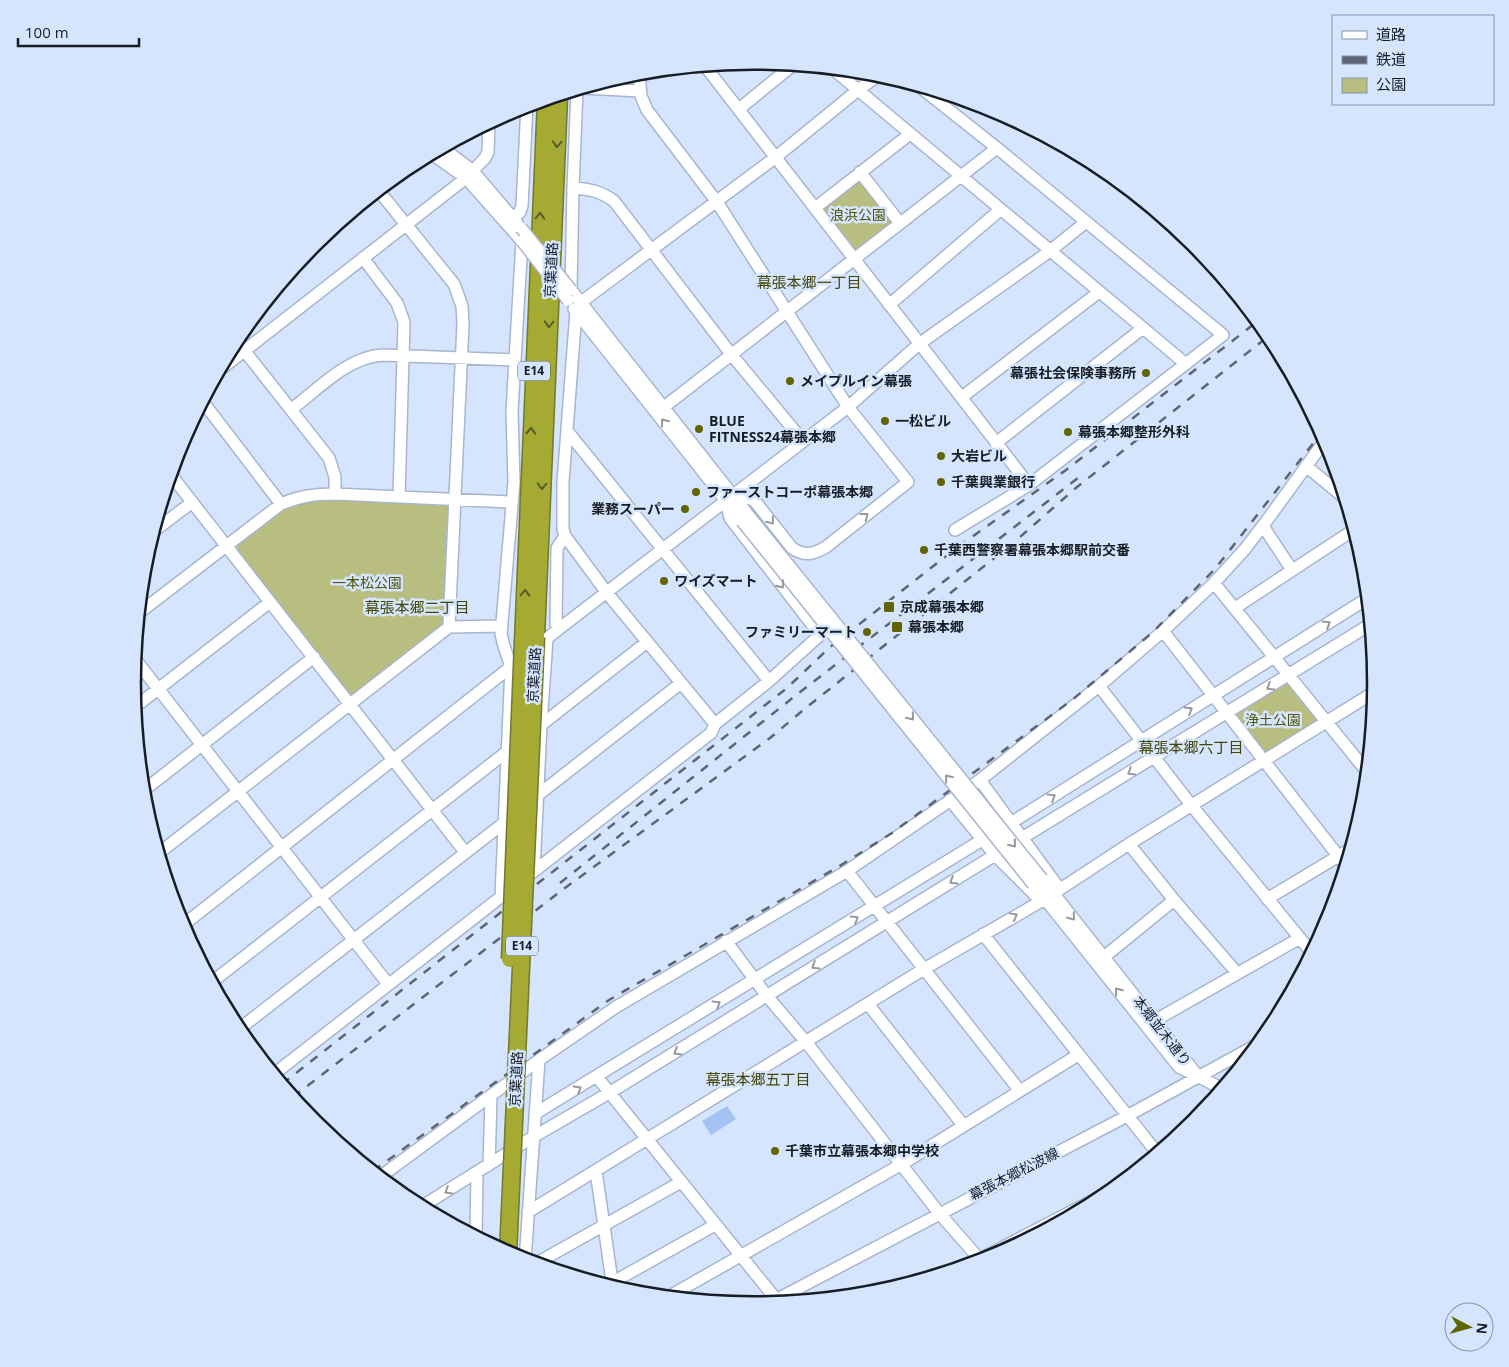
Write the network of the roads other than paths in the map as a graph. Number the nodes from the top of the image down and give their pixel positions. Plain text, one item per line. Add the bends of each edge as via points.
1 (709, 71) edge
2 (786, 71) edge
3 (841, 76) edge
4 (639, 81) edge
5 (870, 81) edge
6 (604, 89) edge
7 (858, 90) junction
8 (640, 91) junction
9 (577, 97) edge
10 (933, 97) edge
11 (560, 102) edge
12 (543, 109) edge
13 (739, 109) junction
14 (527, 115) edge
15 (489, 131) edge
16 (910, 134) junction
17 (997, 148) junction
18 (447, 153) edge
19 (776, 157) junction
20 (439, 158) edge
21 (860, 172) junction
22 (469, 174) junction
23 (960, 176) junction
24 (573, 188) junction
25 (383, 196) edge
26 (717, 202) junction
27 (815, 208) junction
28 (1000, 210) junction
29 (513, 218) junction
30 (1086, 222) junction
31 (900, 223) junction
32 (406, 225) junction
33 (522, 241) junction
34 (653, 250) junction
35 (1050, 251) junction
36 (362, 258) junction
37 (854, 258) junction
38 (1099, 292) junction
39 (569, 295) junction
40 (889, 305) junction
41 (578, 307) junction
42 (788, 310) junction
43 (1143, 328) junction
44 (920, 344) junction
45 (242, 347) edge
46 (244, 350) junction
47 (731, 354) junction
48 (404, 356) junction
49 (236, 357) edge
50 (461, 358) junction
51 (515, 360) junction
52 (1186, 364) junction
53 (962, 397) junction
54 (207, 407) edge
55 (664, 407) junction
56 (848, 407) junction
57 (292, 409) junction
58 (568, 432) junction
59 (803, 441) junction
60 (996, 443) junction
61 (1320, 447) edge
62 (1306, 466) junction
63 (176, 481) edge
64 (1030, 486) junction
65 (1337, 491) edge
66 (335, 494) junction
67 (399, 497) junction
68 (730, 498) junction
69 (455, 500) junction
70 (191, 502) junction
71 (512, 502) junction
72 (282, 504) junction
73 (162, 525) edge
74 (1263, 526) junction
75 (955, 530) dead end
76 (1349, 533) edge
77 (565, 536) junction
78 (226, 545) junction
79 (664, 549) junction
80 (1292, 570) junction
81 (1214, 583) junction
82 (607, 593) junction
83 (1363, 601) edge
84 (270, 602) junction
85 (146, 608) edge
86 (1235, 608) junction
87 (502, 626) junction
88 (450, 627) junction
89 (1365, 627) edge
90 (560, 628) junction
91 (1163, 631) junction
92 (535, 639) junction
93 (647, 642) junction
94 (1274, 657) junction
95 (314, 658) junction
96 (141, 667) edge
97 (512, 668) junction
98 (1288, 675) junction
99 (769, 681) junction
100 (680, 683) junction
101 (1099, 686) junction
102 (158, 689) junction
103 (1213, 695) junction
104 (1368, 696) edge
105 (141, 703) edge
106 (351, 704) junction
107 (1227, 713) junction
108 (1326, 722) junction
109 (714, 724) junction
110 (541, 725) junction
111 (1142, 740) junction
112 (202, 745) junction
113 (508, 750) junction
114 (1155, 757) junction
115 (394, 760) junction
116 (1264, 761) junction
117 (1363, 764) edge
118 (980, 780) junction
119 (150, 786) edge
120 (238, 792) junction
121 (538, 796) junction
122 (950, 800) junction
123 (1192, 806) junction
124 (433, 810) junction
125 (506, 822) junction
126 (1011, 823) junction
127 (1022, 838) junction
128 (982, 840) junction
129 (1129, 844) junction
130 (282, 847) junction
131 (164, 849) edge
132 (465, 852) junction
133 (1344, 853) edge
134 (995, 855) junction
135 (1338, 856) junction
136 (1341, 860) edge
137 (534, 870) junction
138 (847, 871) junction
139 (501, 896) junction
140 (1049, 896) junction
141 (320, 898) junction
142 (1267, 899) junction
143 (1174, 900) junction
144 (875, 907) junction
145 (189, 920) edge
146 (887, 922) junction
147 (983, 934) junction
148 (1300, 938) junction
149 (353, 939) junction
150 (726, 941) junction
151 (1308, 948) edge
152 (1104, 957) junction
153 (924, 969) junction
154 (1237, 973) junction
155 (217, 978) edge
156 (755, 980) junction
157 (388, 984) junction
158 (767, 996) junction
159 (868, 1004) junction
160 (1154, 1021) junction
161 (245, 1025) edge
162 (806, 1042) junction
163 (1244, 1052) edge
164 (1078, 1055) junction
165 (540, 1060) junction
166 (279, 1070) edge
167 (597, 1077) junction
168 (1198, 1077) junction
169 (1217, 1086) edge
170 (1020, 1091) junction
171 (610, 1092) junction
172 (491, 1097) junction
173 (536, 1114) junction
174 (1127, 1116) junction
175 (963, 1125) junction
176 (534, 1136) junction
177 (647, 1140) junction
178 (1154, 1149) edge
179 (902, 1164) junction
180 (489, 1165) junction
181 (596, 1171) junction
182 (477, 1173) junction
183 (386, 1174) edge
184 (681, 1182) junction
185 (428, 1203) edge
186 (528, 1212) junction
187 (939, 1213) junction
188 (715, 1225) junction
189 (604, 1226) junction
190 (476, 1230) edge
191 (499, 1241) edge
192 (508, 1245) edge
193 (526, 1252) edge
194 (975, 1255) edge
195 (740, 1256) junction
196 (544, 1259) edge
197 (609, 1279) edge
198 (617, 1281) edge
199 (676, 1292) edge
200 (785, 1296) edge
201 (770, 1297) edge

1 - 13 street
2 - 13 street
3 - 7 street
4 - 8 street
5 - 7 street
6 - 8 street
7 - 16 street
7 - 19 street
8 - 26 street via 652,118
9 - 24 street
10 - 17 street
11 -> 92 highway, 京葉道路 / E14
92 -> 12 highway, 京葉道路 / E14
13 - 19 street
14 - 29 street via 522,206
15 - 22 street via 488,152
16 - 21 street
16 - 23 street
17 - 23 street
17 - 30 street
18 - 22 street
19 - 26 street
19 - 27 street
20 - 22 street
21 - 27 street
21 - 31 street
22 - 29 street
22 - 32 street
22 - 33 street
23 - 28 street
23 - 31 street
24 - 34 street via 593,190 614,201
24 - 39 street
25 - 32 street
26 - 34 street
26 - 42 street
27 - 37 street
28 - 35 street
28 - 40 street
29 - 39 street, bridge
30 - 35 street
30 - 52 street via 1222,335
31 - 37 street
32 - 36 street
32 - 50 street via 454,284 463,315
33 - 39 street, bridge
33 - 51 street
34 - 41 street
34 - 47 street
35 - 38 street
35 - 44 street
36 - 46 street
36 - 48 street via 402,314
37 - 40 street
37 - 42 street
38 - 43 street
38 - 53 street
39 - 41 street
40 - 44 street
41 - 55 street
41 - 58 street
68 -> 41 street
42 - 47 street
42 - 56 street
43 - 52 street
43 - 60 street
44 - 53 street
44 - 56 street
45 - 46 street
46 - 49 street
46 - 57 street
47 - 55 street
47 - 59 street
48 - 50 street
48 - 57 street via 376,356 353,362
48 - 67 street
50 - 51 street
50 - 69 street
51 - 71 street
52 - 64 street
53 - 60 street
54 - 72 street
55 - 68 street
56 - 59 street
68 -> 56 street via 754,500 798,552 816,553 826,547 908,482
57 - 66 street via 328,458 335,478
58 - 77 street via 564,482
58 - 79 street
59 - 68 street
60 - 64 street
61 - 62 street
62 - 65 street
62 - 74 street
63 - 70 street
64 - 75 street
66 - 67 street
66 - 72 street via 309,495
67 - 69 street
68 - 79 street
68 -> 99 street via 730,518 820,635
68 - 140 street, 本郷並木通り, bridge
69 - 71 street
69 - 88 street
70 - 73 street
70 - 78 street
71 - 87 street
72 - 78 street
74 - 80 street
74 - 81 street
76 - 80 street
77 - 82 street
77 - 90 street via 557,548 556,624
78 - 84 street
78 - 85 street
79 - 82 street
79 - 99 street
80 - 86 street
81 - 86 street
81 - 91 street
82 - 90 street
82 - 93 street
94 -> 83 street
84 - 95 street
84 - 102 street
86 - 94 street
87 - 88 street
87 - 97 street via 504,646
88 - 106 street
89 - 98 street
90 - 92 street
91 - 101 street
91 - 103 street
92 - 97 street
92 - 110 street
92 - 191 highway, 京葉道路 / E14, bridge
92 - 192 highway, 京葉道路 / E14, bridge
93 - 100 street
93 - 110 street
94 - 98 street
94 - 103 street
95 - 106 street
95 - 112 street
96 - 102 street
97 - 113 street
97 - 115 street
98 -> 107 street
98 - 108 street
99 - 109 street
100 - 109 street
100 - 121 street
101 - 111 street
101 - 118 street
102 - 105 street
102 - 112 street
103 - 107 street
111 -> 103 street
104 - 108 street
106 - 115 street
106 - 120 street
107 - 114 street
107 - 116 street
108 - 116 street
108 - 117 street
109 - 137 street via 711,733
110 - 121 street
111 - 114 street
126 -> 111 street
112 - 119 street
112 - 120 street
113 - 124 street
113 - 125 street
114 - 123 street
114 -> 127 street
115 - 124 street
115 - 130 street
116 - 123 street
116 - 135 street
118 - 122 street
118 - 126 street
120 - 130 street
120 - 131 street
121 - 137 street
122 - 128 street
122 - 138 street
123 - 129 street
123 - 142 street
124 - 132 street
124 - 141 street
125 - 132 street
125 - 139 street
126 - 127 street
127 - 140 street via 1056,884
128 - 134 street
128 - 144 street
129 - 140 street
129 - 143 street
130 - 141 street
130 - 145 street
132 - 149 street
133 - 135 street
134 - 140 street via 1034,895
134 -> 146 street
135 - 136 street
135 - 142 street
137 - 139 street
138 - 144 street
138 - 150 street
139 - 157 street
147 -> 140 street
140 -> 152 street, 本郷並木通り
168 -> 140 street, 本郷並木通り via 1179,1067
141 - 149 street
141 - 155 street
142 - 148 street
143 - 152 street
143 - 154 street
144 - 146 street
156 -> 144 street
146 - 153 street
146 -> 158 street
147 - 153 street
147 - 164 street
148 - 151 street
148 - 154 street
149 - 157 street
149 - 161 street
150 - 156 street
150 - 165 street via 616,1007
152 - 160 street, 本郷並木通り
153 - 159 street
153 - 170 street
154 - 160 street
156 - 158 street
167 -> 156 street
157 - 166 street
158 - 162 street
158 -> 171 street
159 - 162 street
159 - 175 street
160 - 168 street, 本郷並木通り
162 - 177 street
162 - 179 street
163 - 168 street, 幕張本郷松波線
164 - 170 street
164 - 174 street
165 - 172 street
165 - 173 street
167 - 171 street
173 -> 167 street
168 - 169 street
168 - 174 street, 幕張本郷松波線
170 - 175 street
171 - 176 street
171 - 177 street
172 - 180 street
172 - 183 street
173 - 176 street
174 - 178 street
174 - 187 street, 幕張本郷松波線
175 - 179 street
176 - 180 street
176 - 186 street
177 - 181 street
177 - 184 street
179 - 187 street
179 - 195 street
180 - 182 street
181 - 186 street
181 - 189 street
182 -> 185 street
182 - 190 street
184 - 188 street
184 - 189 street
186 - 193 street
187 - 194 street
187 - 200 street, 幕張本郷松波線
188 - 195 street
188 - 198 street
189 - 196 street
189 - 197 street
195 - 199 street
195 - 201 street

